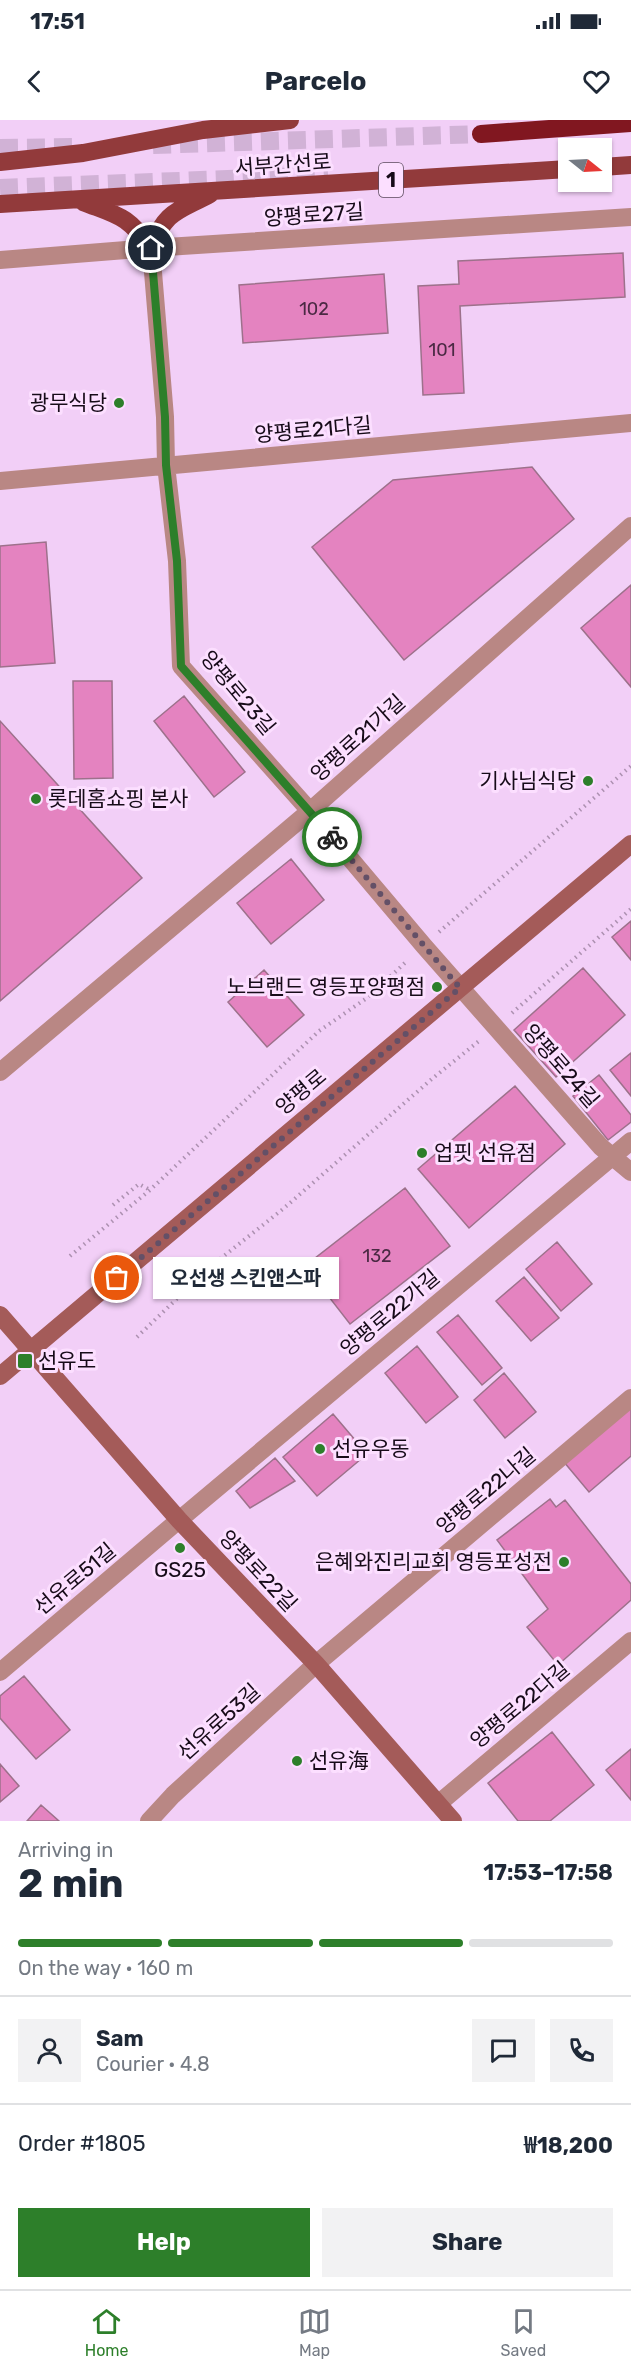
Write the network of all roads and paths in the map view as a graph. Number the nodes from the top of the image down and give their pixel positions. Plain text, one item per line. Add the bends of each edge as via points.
1 (290, 120) edge
2 (631, 123) edge
3 (481, 134) tunnel mouth
4 (0, 162) edge
5 (631, 165) edge
6 (612, 166) edge
7 (558, 170) edge
8 (214, 192) junction
9 (75, 199) junction
10 (0, 204) edge
11 (631, 217) edge
12 (151, 248) junction
13 (0, 260) edge
14 (631, 423) edge
15 (166, 465) junction
16 (0, 481) edge
17 (631, 526) edge
18 (631, 766) edge
19 (310, 811) junction
20 (631, 843) edge
21 (631, 909) edge
22 (436, 935) dead end
23 (414, 955) dead end
24 (460, 988) junction
25 (510, 1015) dead end
26 (484, 1037) dead end
27 (0, 1072) edge
28 (631, 1141) edge
29 (612, 1156) junction
30 (631, 1172) edge
31 (150, 1190) junction
32 (114, 1205) dead end
33 (70, 1256) dead end
34 (210, 1267) junction
35 (169, 1285) dead end
36 (0, 1315) edge
37 (137, 1337) dead end
38 (30, 1351) junction
39 (0, 1376) edge
40 (631, 1398) edge
41 (179, 1520) junction
42 (631, 1641) edge
43 (316, 1664) junction
44 (0, 1672) edge
45 (438, 1804) junction
46 (154, 1819) edge
47 (453, 1821) edge

1 - 4 main road, 서부간선로
2 - 3 highway
5 - 6 main road
7 - 8 main road, 서부간선로 / 1
8 - 9 main road, 서부간선로 / 1
8 - 12 main road via 168,216
9 - 10 main road, 서부간선로 / 1
9 - 12 main road via 125,218
11 - 12 street, 양평로27길
12 - 13 street, 양평로27길
12 - 15 street, 양평로23길
14 - 15 street, 양평로21다길
15 - 16 street, 양평로21다길
15 - 19 street, 양평로23길 via 177,561 181,666
17 - 19 street, 양평로21가길
18 - 22 path
19 - 24 street, 양평로23길
19 - 27 street, 양평로21가길
20 - 24 main road, 양평로
21 - 25 path
23 - 31 path via 367,998 319,1031
24 - 29 street, 양평로24길
24 - 38 main road, 양평로
26 - 34 path
28 - 29 street, 양평로22가길
29 - 30 street, 양평로24길
29 - 41 street, 양평로22가길
31 - 32 path via 139,1184
31 - 33 path
34 - 35 path
34 - 37 path
36 - 38 main road, 양평로22길
38 - 39 main road, 양평로
38 - 41 main road, 양평로22길
40 - 43 street, 양평로22나길
41 - 43 main road, 양평로22길
41 - 44 street, 선유로51길
42 - 45 street, 양평로22다길
43 - 45 main road, 양평로22길
43 - 46 street, 선유로53길 via 173,1795
45 - 47 main road, 양평로22길

